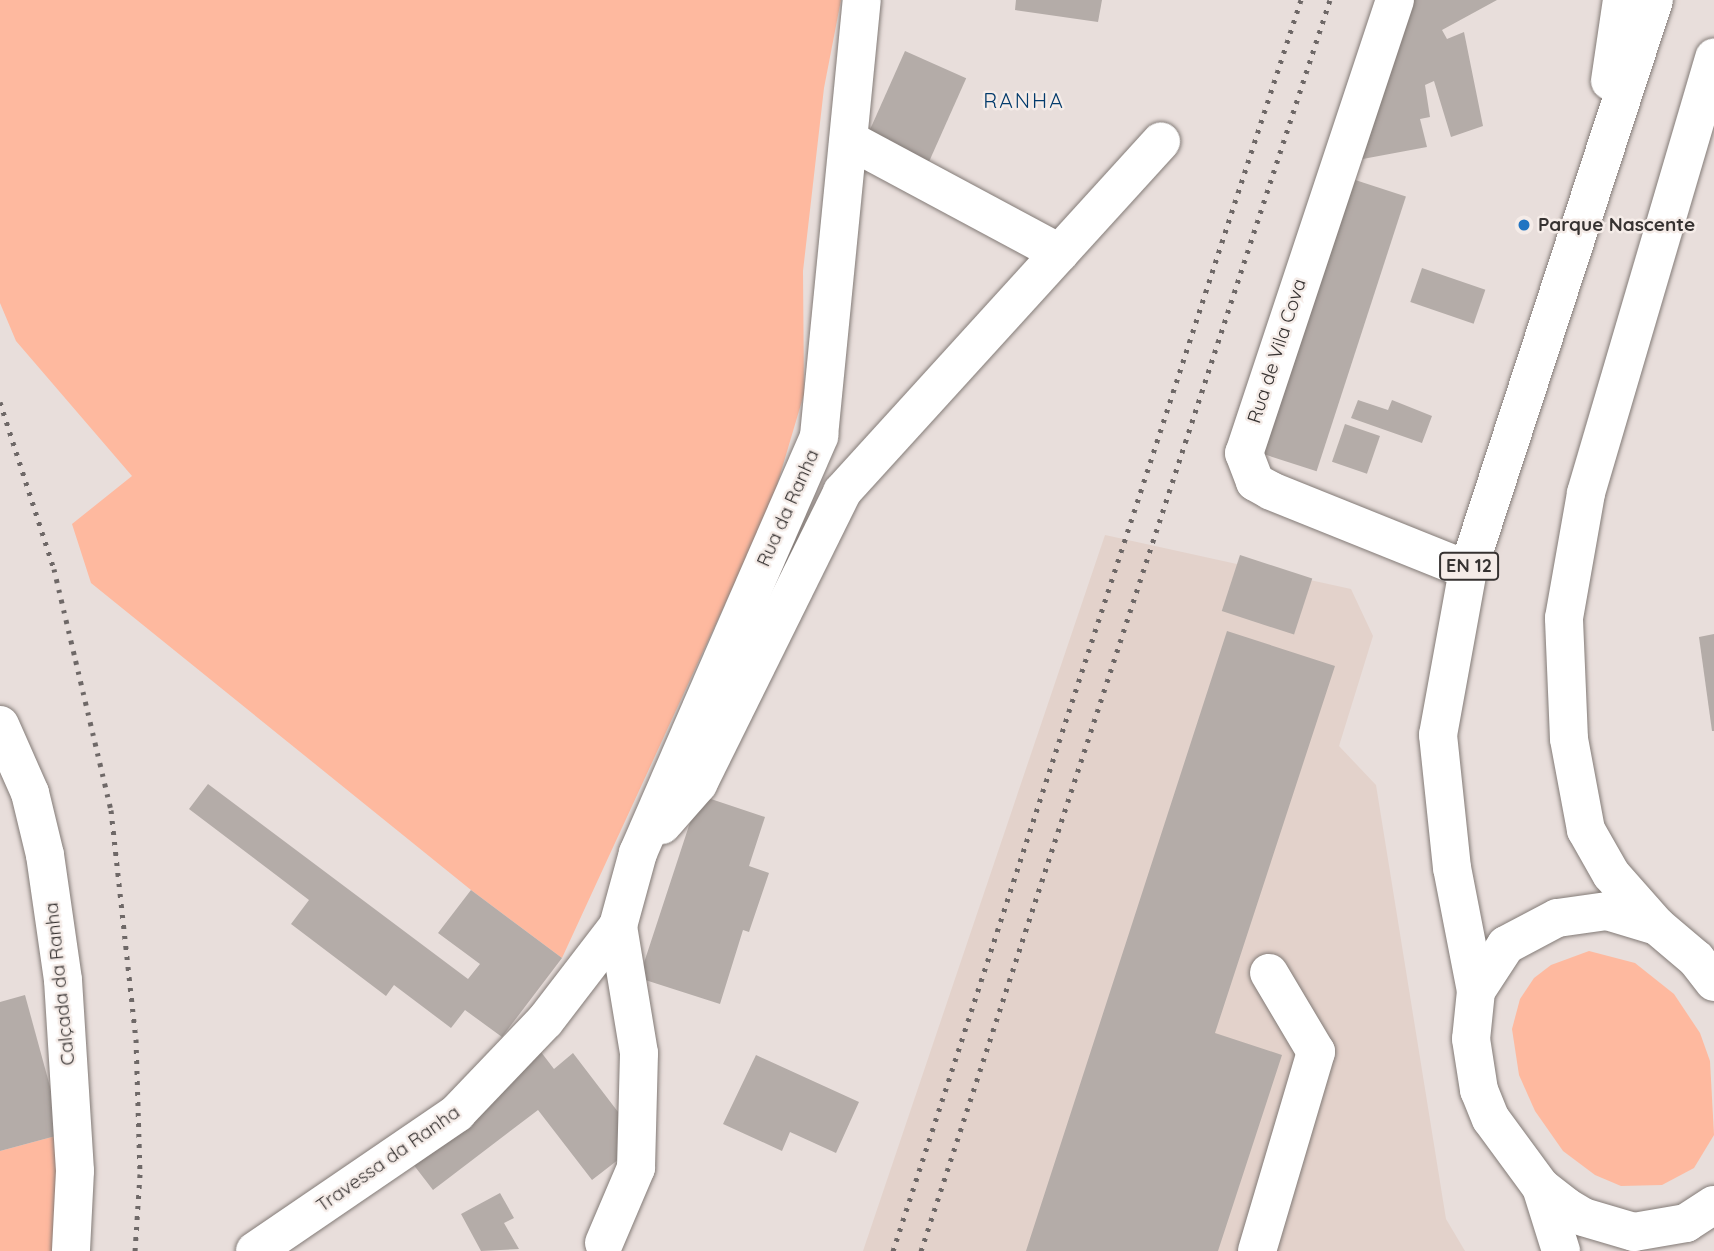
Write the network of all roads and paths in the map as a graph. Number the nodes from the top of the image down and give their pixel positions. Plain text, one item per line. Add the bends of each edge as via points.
1 (862, 0) edge
2 (1395, 0) edge
3 (1622, 0) edge
4 (1654, 0) edge
5 (1713, 65) edge
6 (849, 140) junction
7 (1161, 142) dead end
8 (1600, 156) junction
9 (1060, 253) junction
10 (1468, 570) junction
11 (0, 725) edge
12 (638, 853) junction
13 (618, 926) junction
14 (1657, 926) junction
15 (1708, 966) edge
16 (1269, 973) dead end
17 (1476, 991) junction
18 (1541, 1187) junction
19 (1705, 1221) edge
20 (1629, 1242) edge
21 (602, 1248) edge
22 (71, 1251) edge
23 (255, 1251) edge
24 (1257, 1251) edge
25 (1561, 1251) edge

1 - 6 street, Rua da Ranha
2 - 10 street, Rua de Vila Cova via 1244,453 1255,482 1271,491
3 - 8 street
4 - 8 street, EN 12
5 - 14 street, EN 12 via 1586,493 1564,618 1569,739 1587,830 1611,874
6 - 9 street
6 - 12 street, Rua da Ranha via 820,436
7 - 9 street, Rua da Ranha
8 - 10 street, EN 12
9 - 12 street, Rua da Ranha via 842,492 698,783
10 - 17 street, EN 12 via 1438,735 1452,868
11 - 22 street, Calçada da Ranha via 30,793 45,855 63,980 75,1171
12 - 13 street, Rua da Ranha
13 - 21 street, Rua da Ranha via 639,1054 636,1168
13 - 23 street, Travessa da Ranha via 545,1021 457,1113
14 - 15 street, EN 12
14 - 17 street, EN 12 via 1607,911 1556,918 1506,945
16 - 24 street via 1316,1052
17 - 18 street, EN 12 via 1471,1039 1479,1090 1507,1146
18 - 20 street, EN 12
18 - 25 street
19 - 20 street, EN 12

